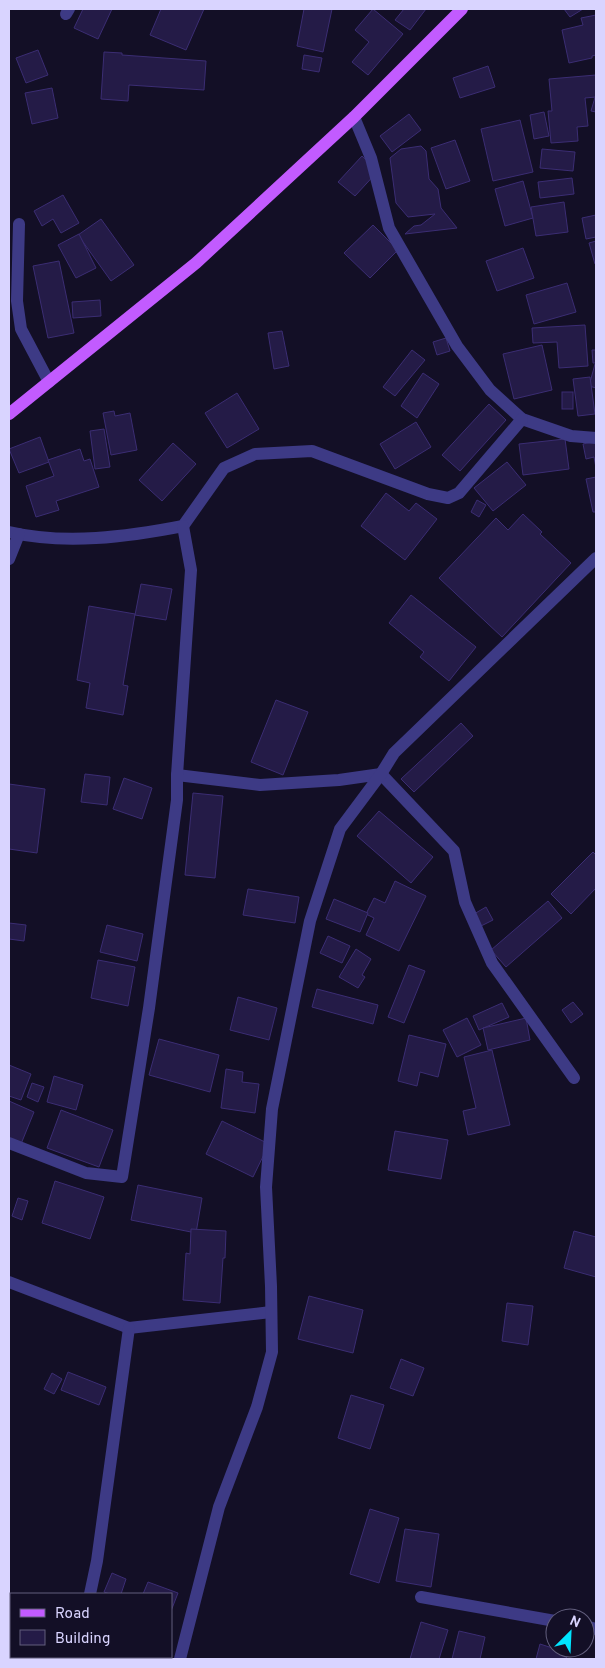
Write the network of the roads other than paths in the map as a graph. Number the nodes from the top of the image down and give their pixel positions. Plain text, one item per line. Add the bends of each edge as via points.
1 (462, 9) edge
2 (354, 117) junction
3 (19, 224) dead end
4 (49, 382) junction
5 (9, 414) edge
6 (522, 419) junction
7 (596, 438) edge
8 (183, 526) junction
9 (14, 533) edge
10 (596, 558) edge
11 (9, 559) edge
12 (381, 774) junction
13 (176, 775) junction
14 (574, 1078) dead end
15 (9, 1143) edge
16 (9, 1282) edge
17 (271, 1312) junction
18 (128, 1328) junction
19 (90, 1593) edge
20 (421, 1597) dead end
21 (545, 1619) edge
22 (180, 1659) edge

1 - 2 main road
2 - 4 main road via 196,263
2 - 6 street via 371,158 389,228 457,346 490,390
3 - 4 street via 21,329
4 - 5 main road
6 - 7 street via 571,436
6 - 8 street via 459,493 448,498 428,494 312,450 255,454 224,468
8 - 9 street via 147,533 68,539
8 - 13 street via 191,570
9 - 11 street
10 - 12 street via 428,719 394,754
12 - 13 street via 260,785
12 - 14 street via 454,852 464,902 492,963
12 - 17 street via 340,829 310,921 272,1109 266,1187
13 - 15 street via 173,830 122,1177 86,1173
16 - 18 street
17 - 18 street
17 - 22 street via 272,1352 257,1407 219,1507
18 - 19 street
20 - 21 street

